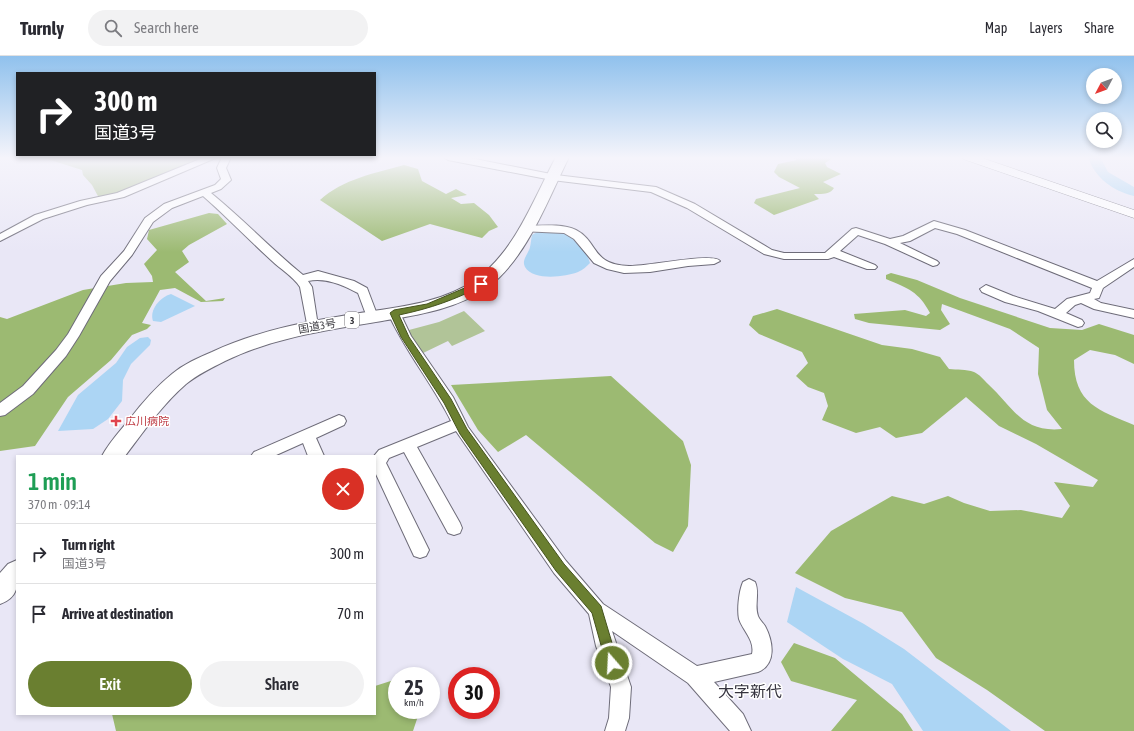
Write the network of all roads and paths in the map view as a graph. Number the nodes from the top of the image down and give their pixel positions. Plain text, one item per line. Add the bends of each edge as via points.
1 (136, 188) edge
2 (215, 188) edge
3 (545, 188) edge
4 (654, 188) edge
5 (1059, 188) edge
6 (205, 193) junction
7 (1134, 214) edge
8 (524, 229) junction
9 (0, 238) edge
10 (889, 242) junction
11 (832, 252) junction
12 (714, 261) dead end
13 (1134, 262) edge
14 (933, 263) dead end
15 (871, 267) dead end
16 (302, 279) junction
17 (1098, 286) junction
18 (986, 289) dead end
19 (1083, 299) junction
20 (394, 313) junction
21 (1056, 314) junction
22 (1134, 314) edge
23 (372, 317) junction
24 (1078, 323) dead end
25 (312, 326) junction
26 (0, 411) edge
27 (339, 422) dead end
28 (459, 424) junction
29 (307, 435) junction
30 (408, 445) junction
31 (114, 455) edge
32 (261, 455) edge
33 (316, 455) edge
34 (454, 528) dead end
35 (420, 550) dead end
36 (16, 573) edge
37 (749, 588) dead end
38 (0, 592) edge
39 (597, 610) junction
40 (695, 676) junction
41 (615, 731) edge
42 (741, 731) edge

1 - 9 street via 39,218
2 - 6 street
3 - 8 highway, 国道3号 / 3
4 - 11 street via 691,206 776,255 828,256
5 - 7 main road
6 - 16 street via 275,258
6 - 26 street via 168,206 149,220 128,253 105,279 61,353 28,390
8 - 12 street via 565,230 574,234 596,261 624,270 661,268 693,261
8 - 20 highway, 国道3号 / 3 via 503,265 481,284 429,306
10 - 11 street via 856,231
10 - 14 street via 910,258
10 - 17 street via 906,239 934,224 941,225
11 - 15 street
13 - 17 street
16 - 23 street via 318,275 350,284 363,291
16 - 25 street via 306,287
17 - 19 street via 1095,295
18 - 21 street
19 - 21 street via 1070,302
19 - 22 street via 1098,306
20 - 23 highway, 国道3号 / 3
20 - 28 street via 405,337 448,401
21 - 24 street
23 - 25 highway, 国道3号 / 3
25 - 31 highway, 国道3号 / 3 via 241,345 181,378 162,396
27 - 29 street
28 - 30 street
28 - 39 street via 560,567
29 - 32 street
29 - 33 street
30 - 34 street
30 - 35 street via 384,454 378,462
36 - 38 highway
37 - 40 street via 748,618 758,632 763,654 758,662
39 - 40 street
39 - 41 street via 606,646 621,686 619,718
40 - 42 street via 736,721

